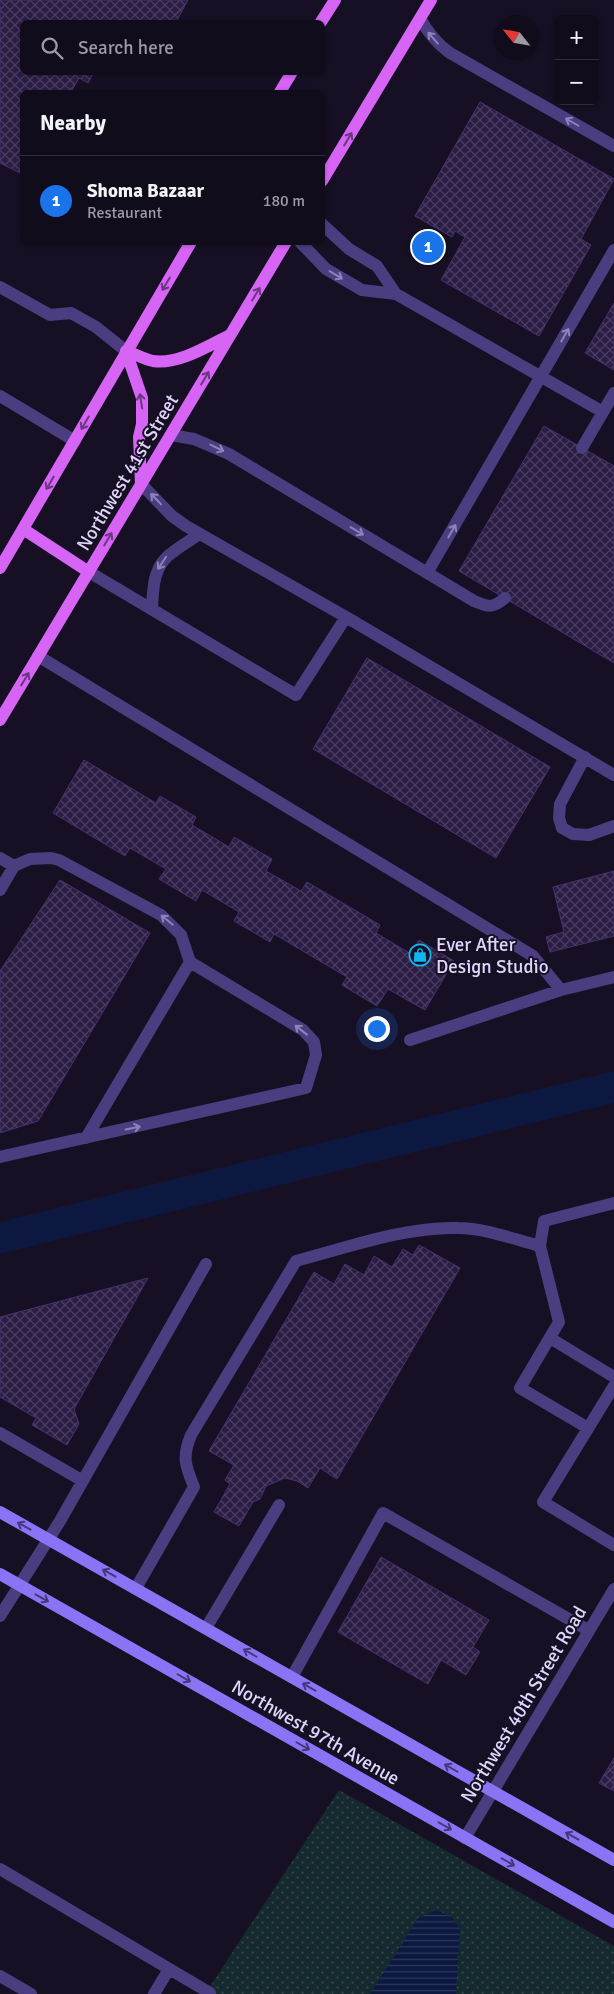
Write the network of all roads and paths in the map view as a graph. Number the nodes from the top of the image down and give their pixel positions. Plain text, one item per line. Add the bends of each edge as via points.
1 (335, 0) edge
2 (431, 0) edge
3 (420, 18) junction
4 (323, 20) edge
5 (290, 75) edge
6 (281, 90) edge
7 (614, 146) edge
8 (325, 176) edge
9 (325, 227) edge
10 (189, 245) edge
11 (284, 245) edge
12 (303, 245) edge
13 (614, 250) edge
14 (0, 287) edge
15 (396, 294) junction
16 (230, 335) junction
17 (126, 352) junction
18 (541, 377) junction
19 (614, 393) edge
20 (0, 396) edge
21 (603, 412) junction
22 (171, 435) junction
23 (75, 441) junction
24 (582, 448) dead end
25 (141, 484) junction
26 (23, 529) junction
27 (199, 534) junction
28 (0, 568) edge
29 (89, 572) junction
30 (427, 573) junction
31 (505, 598) dead end
32 (152, 609) junction
33 (346, 617) junction
34 (38, 656) junction
35 (0, 720) edge
36 (585, 757) junction
37 (614, 775) edge
38 (614, 826) edge
39 (0, 858) edge
40 (14, 866) junction
41 (0, 890) edge
42 (190, 962) junction
43 (614, 977) edge
44 (561, 990) junction
45 (410, 1040) dead end
46 (86, 1138) junction
47 (0, 1157) edge
48 (614, 1203) edge
49 (540, 1246) junction
50 (206, 1264) dead end
51 (550, 1338) junction
52 (614, 1377) edge
53 (614, 1386) edge
54 (588, 1428) junction
55 (0, 1434) edge
56 (83, 1481) junction
57 (278, 1504) dead end
58 (0, 1512) edge
59 (49, 1540) junction
60 (614, 1545) edge
61 (0, 1574) edge
62 (19, 1585) junction
63 (136, 1588) junction
64 (614, 1589) edge
65 (0, 1616) edge
66 (206, 1628) junction
67 (588, 1630) junction
68 (292, 1677) junction
69 (493, 1792) junction
70 (465, 1838) junction
71 (614, 1860) edge
72 (0, 1869) edge
73 (614, 1922) edge
74 (170, 1969) junction
75 (0, 1976) edge
76 (210, 1993) dead end
77 (31, 1994) edge
78 (154, 1994) edge

1 - 4 main road
2 - 3 main road
7 -> 3 street via 450,52 428,33
8 -> 3 main road
5 - 6 main road
9 - 15 street via 349,249 377,266
10 -> 17 main road
16 -> 11 main road, Northwest 41st Street
12 -> 15 street via 326,269 362,290
18 -> 13 street
14 - 17 street via 50,314 71,313 96,327
15 - 18 street
16 - 17 main road via 190,354 166,361 153,361
22 -> 16 main road, Northwest 41st Street
17 -> 23 main road
25 -> 17 main road via 139,437 143,418 142,398
18 - 21 street
30 -> 18 street
19 - 21 street
20 - 23 street
21 - 24 street
22 - 25 main road, Northwest 41st Street
22 -> 30 street via 194,439 229,454
23 -> 26 main road
27 -> 25 street via 172,516
29 -> 25 main road, Northwest 41st Street
26 - 28 main road
26 - 29 main road
27 -> 32 street via 166,556 160,564 155,576
27 - 33 street
29 - 32 street
29 - 34 main road, Northwest 41st Street
30 - 31 street via 486,606 496,606
32 - 33 street via 296,695
33 - 36 street
35 -> 34 main road, Northwest 41st Street
34 - 44 street via 533,956
36 - 37 street
36 - 38 street via 560,804 562,828 573,834 589,835
39 - 40 street
40 - 41 street
42 -> 40 street via 181,935 161,915 70,865 51,858 35,858
42 - 46 street
46 -> 42 street via 306,1088 316,1055 314,1042 303,1030
43 - 44 street
44 - 45 street
46 - 47 street
48 - 49 street via 544,1221
49 - 51 street via 559,1322
49 - 63 street via 468,1229 420,1229 296,1261 186,1447 184,1460 194,1487
50 - 56 street
51 - 52 street
51 - 54 street via 520,1388
53 - 54 street
54 - 60 street via 543,1502
55 - 56 street
56 - 59 street
57 - 66 street
59 -> 58 street, Northwest 97th Avenue
59 - 62 street
63 -> 59 street, Northwest 97th Avenue
61 - 62 street, Northwest 97th Avenue
62 - 65 street
62 -> 70 street, Northwest 97th Avenue
63 - 66 street, Northwest 97th Avenue
64 - 67 street, Northwest 40th Street Road
68 -> 66 street, Northwest 97th Avenue
67 - 68 street via 383,1513
67 - 69 street, Northwest 40th Street Road
69 -> 68 street, Northwest 97th Avenue
69 - 70 street, Northwest 40th Street Road
71 -> 69 street, Northwest 97th Avenue
70 -> 73 street, Northwest 97th Avenue
72 - 74 street
74 - 76 street
74 - 78 street
75 - 77 street

